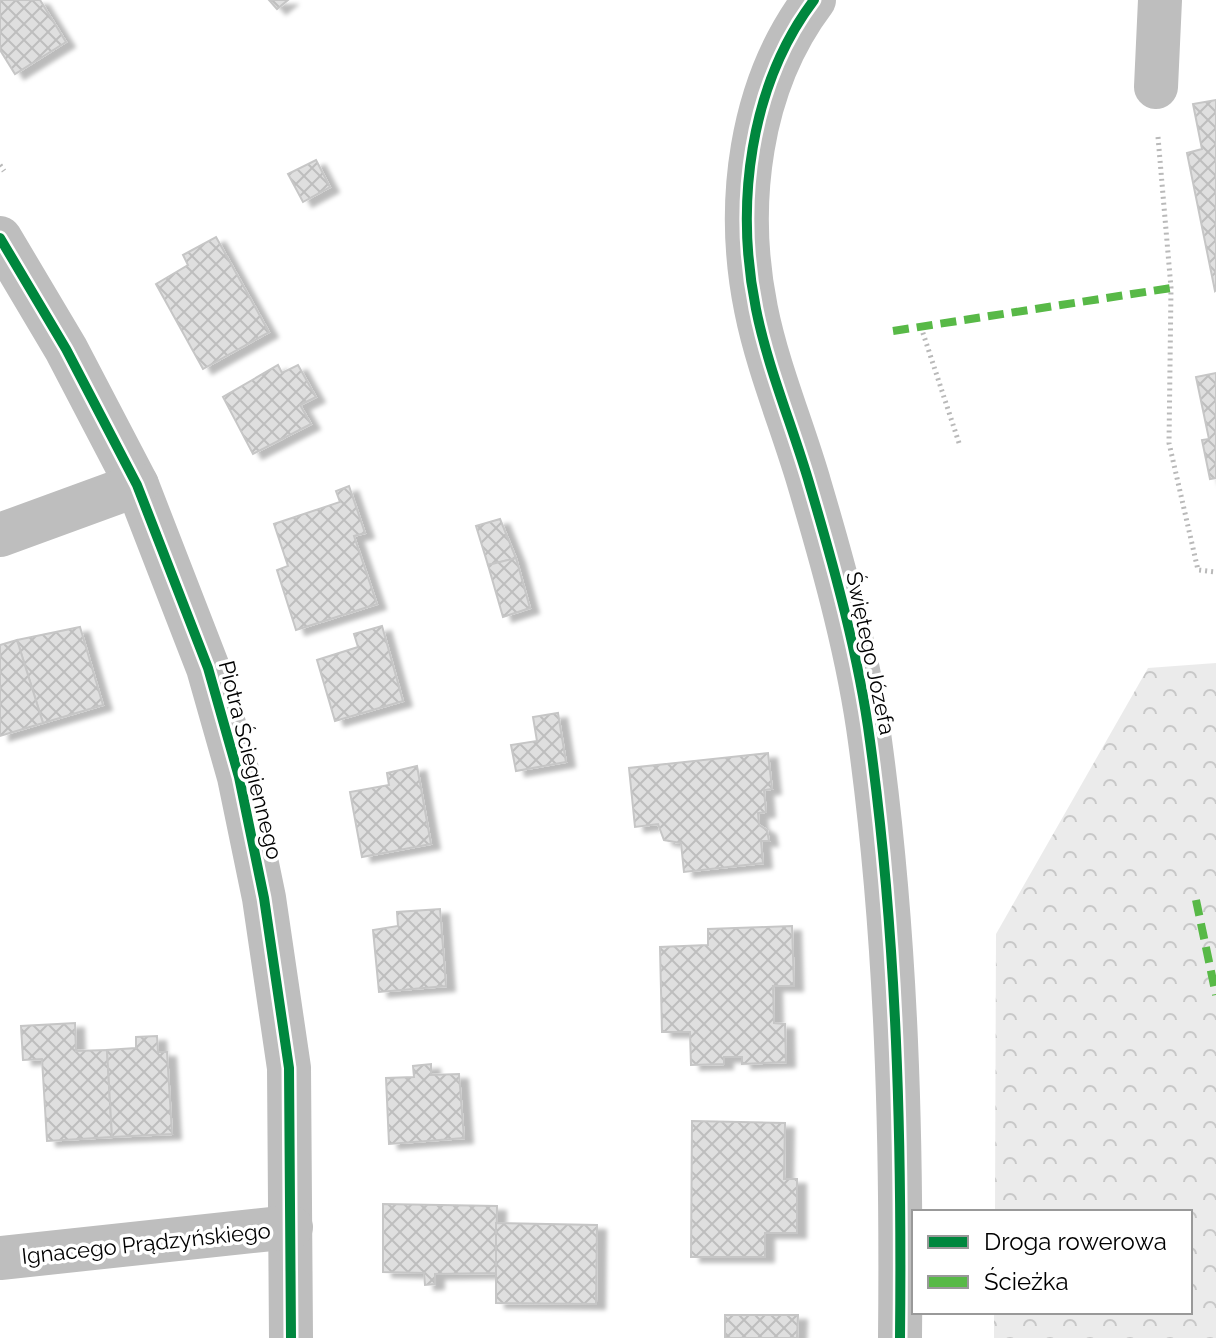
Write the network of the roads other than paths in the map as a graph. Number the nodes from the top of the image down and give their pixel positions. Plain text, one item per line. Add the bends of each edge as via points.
1 (814, 0) edge
2 (1160, 0) edge
3 (1156, 87) road end
4 (0, 238) edge
5 (137, 485) junction
6 (0, 535) edge
7 (291, 1227) junction
8 (0, 1258) edge
9 (291, 1338) edge
10 (900, 1338) edge

1 - 10 street, Świętego Józefa via 796,23 768,82 748,165 748,239 756,308 811,487 870,736 900,1074
2 - 3 street
4 - 5 street, Piotra Ściegiennego
5 - 6 street
5 - 7 street, Piotra Ściegiennego via 208,668 239,777 264,898 289,1068
7 - 8 street, Ignacego Prądzyńskiego
7 - 9 street, Piotra Ściegiennego

